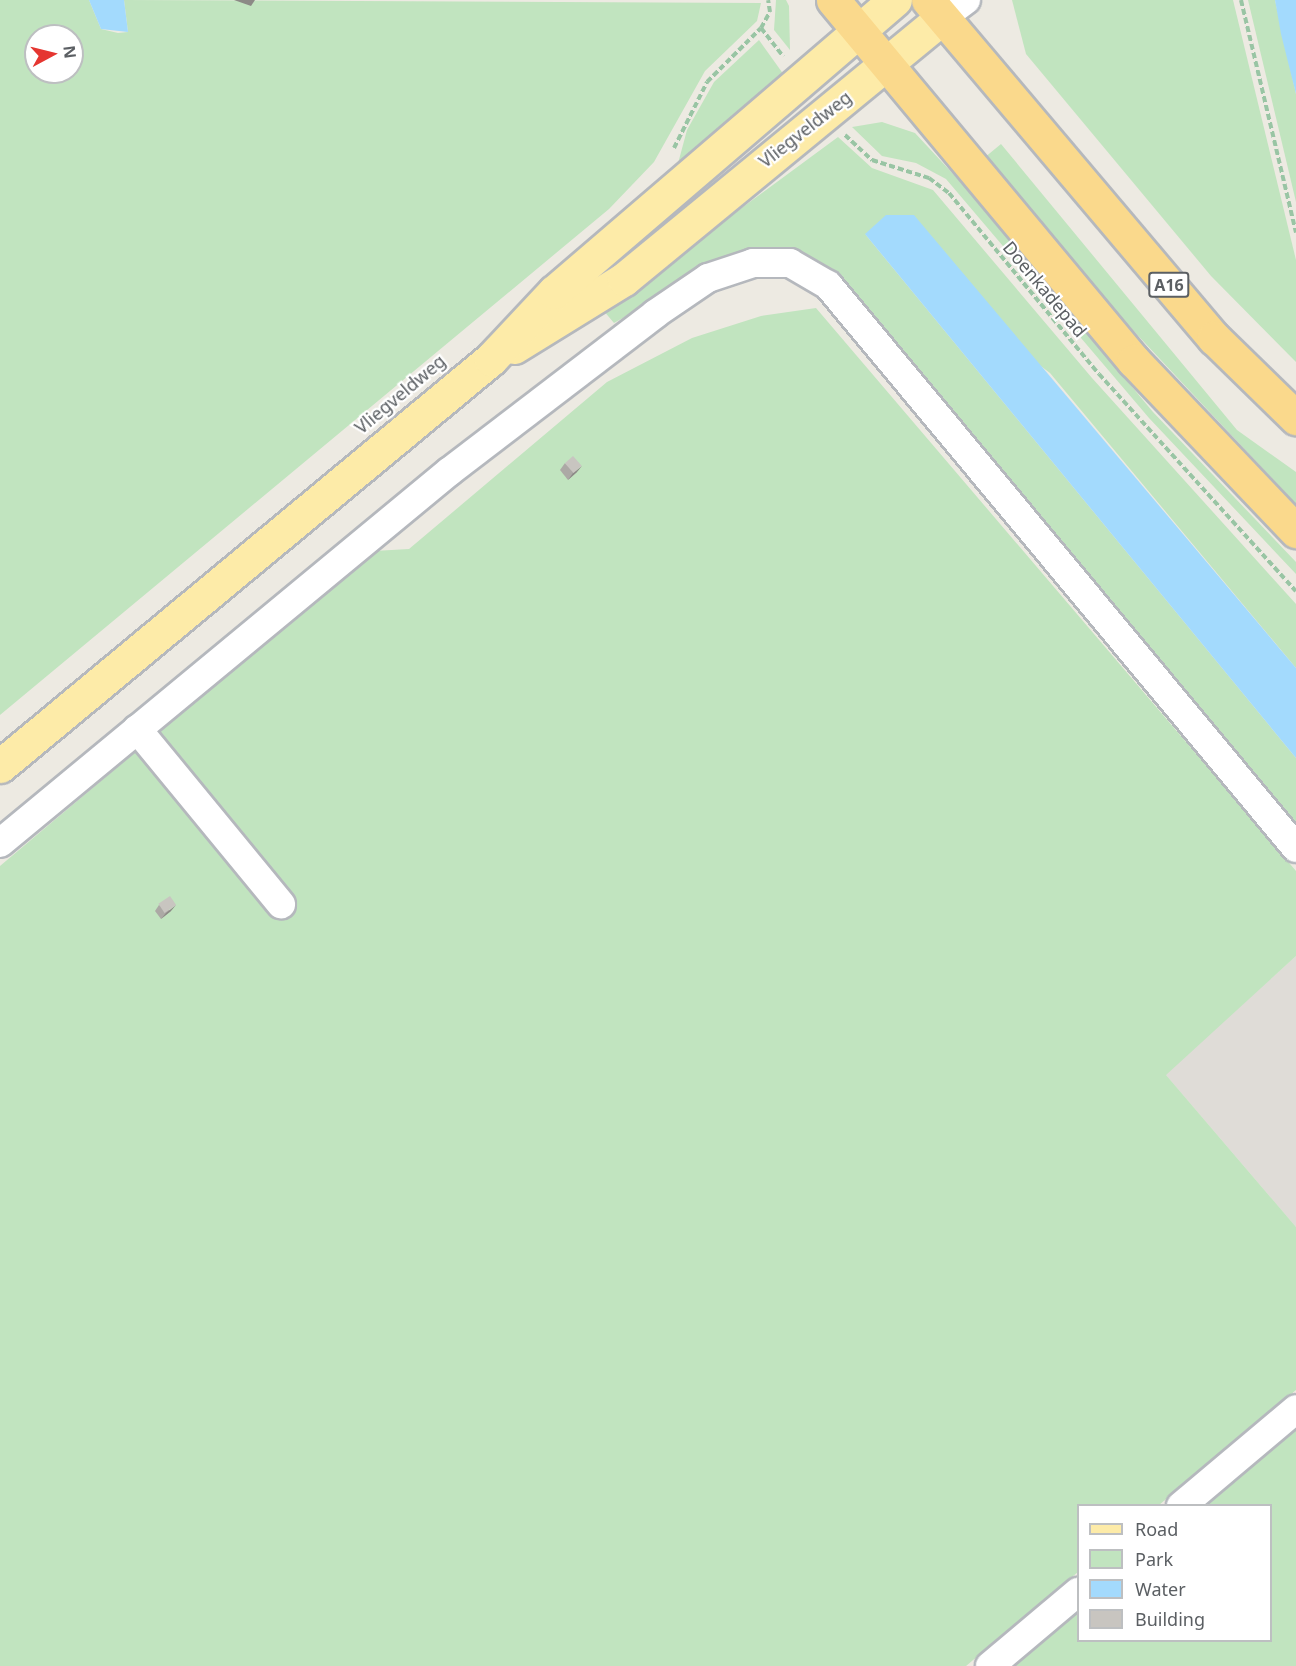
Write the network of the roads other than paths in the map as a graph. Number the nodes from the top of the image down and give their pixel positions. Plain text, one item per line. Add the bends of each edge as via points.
1 (832, 0) edge
2 (895, 0) edge
3 (945, 6) edge
4 (858, 31) junction
5 (886, 64) junction
6 (491, 358) junction
7 (1296, 418) edge
8 (1296, 531) edge
9 (137, 729) junction
10 (0, 766) edge
11 (0, 843) edge
12 (1296, 848) edge
13 (282, 904) dead end
14 (1296, 1409) edge
15 (1183, 1504) edge
16 (1077, 1593) edge
17 (990, 1666) edge

1 - 4 highway
2 - 4 main road, Vliegveldweg
3 - 5 main road, Vliegveldweg
3 - 7 highway, A16 via 1214,338
4 - 5 highway
4 - 6 main road, Vliegveldweg via 554,292
5 - 6 main road, Vliegveldweg via 624,279 561,322
5 - 8 highway via 1134,361
6 - 10 main road, Vliegveldweg
9 - 11 lane
9 - 12 lane via 450,471 655,314 708,278 753,263 790,263 828,285
9 - 13 lane
14 - 15 lane
16 - 17 lane

